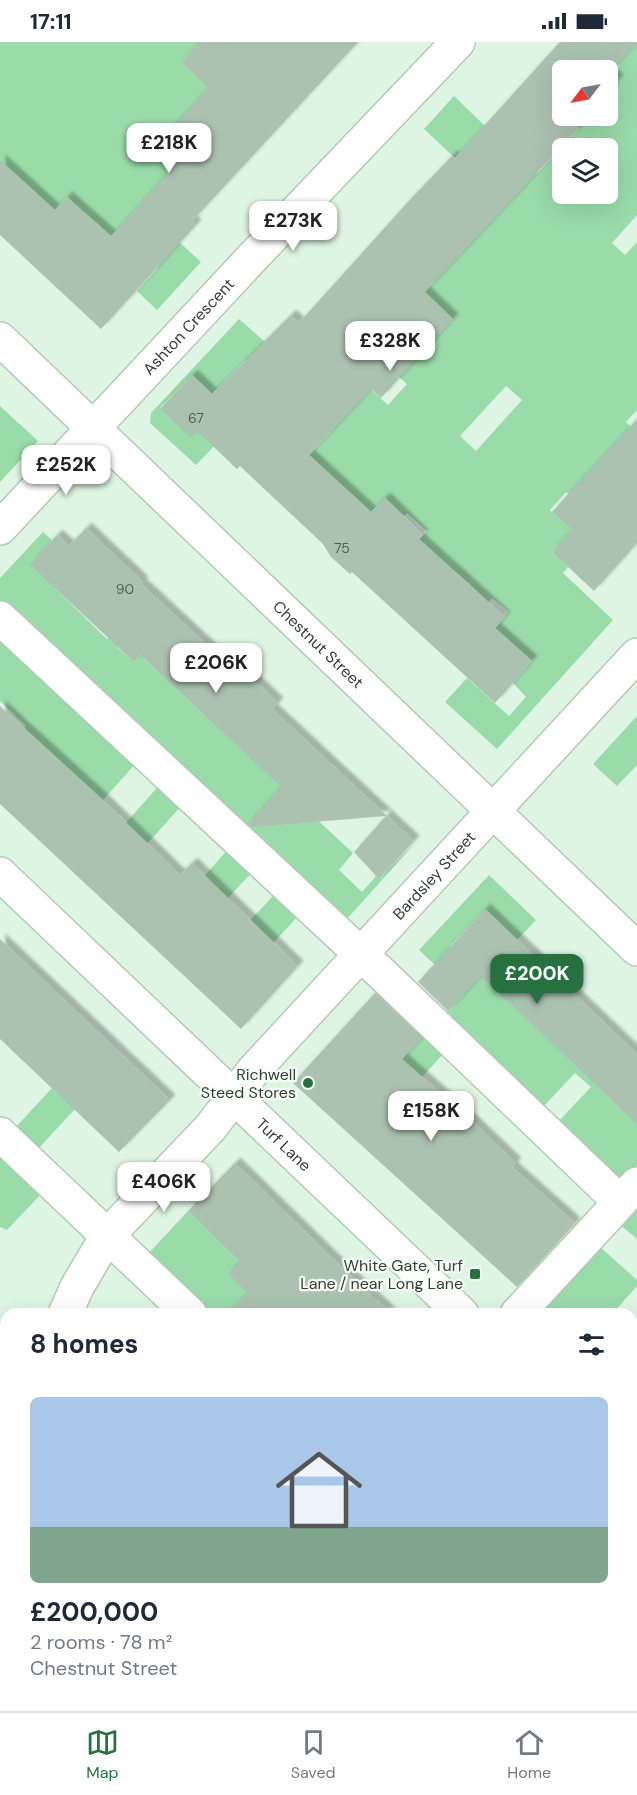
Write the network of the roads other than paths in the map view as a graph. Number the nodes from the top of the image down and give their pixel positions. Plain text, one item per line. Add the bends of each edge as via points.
1 (458, 42) edge
2 (0, 339) edge
3 (93, 428) junction
4 (0, 528) edge
5 (0, 618) edge
6 (637, 655) edge
7 (493, 813) junction
8 (0, 874) edge
9 (637, 949) edge
10 (361, 955) junction
11 (236, 1097) junction
12 (0, 1134) edge
13 (628, 1193) edge
14 (107, 1236) junction
15 (68, 1308) edge
16 (184, 1308) edge
17 (456, 1308) edge
18 (523, 1308) edge

1 - 3 street, Ashton Crescent
2 - 3 street, Chestnut Street
3 - 4 street, Ashton Crescent
3 - 7 street, Chestnut Street
5 - 10 street
6 - 7 street, Bardsley Street
7 - 9 street, Chestnut Street
7 - 10 street, Bardsley Street
8 - 11 street, Turf Lane
10 - 11 street, Bardsley Street via 254,1071
10 - 13 street
11 - 14 street, Bardsley Street
11 - 17 street, Turf Lane
12 - 14 street
13 - 18 street
14 - 15 street, Bardsley Street
14 - 16 street

